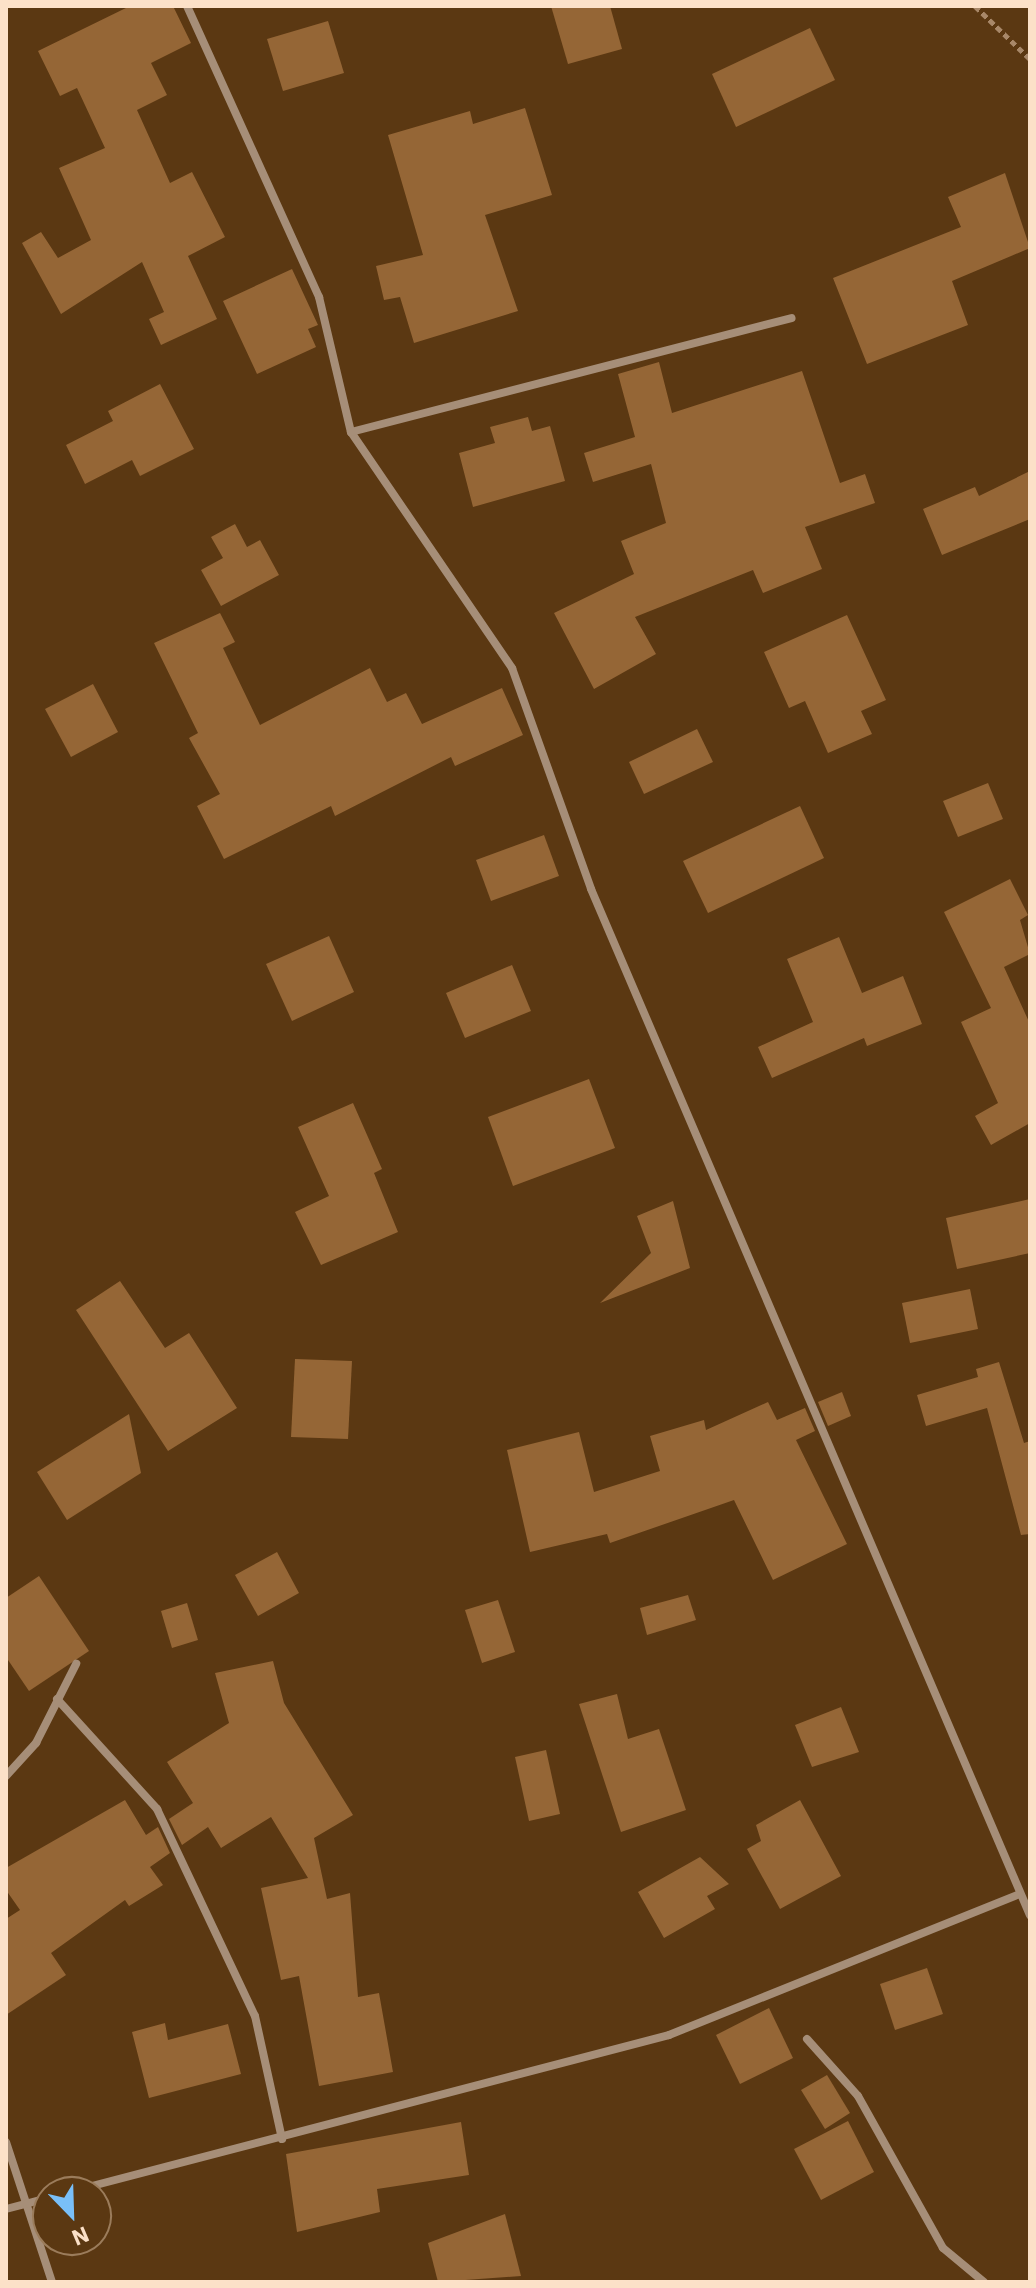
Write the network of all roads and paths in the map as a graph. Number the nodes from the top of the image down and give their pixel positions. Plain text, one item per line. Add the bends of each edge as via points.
1 (187, 6) edge
2 (975, 6) edge
3 (1030, 59) edge
4 (792, 318) dead end
5 (351, 432) junction
6 (76, 1664) dead end
7 (57, 1699) junction
8 (6, 1776) edge
9 (1019, 1894) junction
10 (1030, 1915) edge
11 (807, 2039) dead end
12 (282, 2139) junction
13 (6, 2142) edge
14 (112, 2181) edge
15 (32, 2202) edge
16 (29, 2203) junction
17 (6, 2209) edge
18 (52, 2282) edge
19 (984, 2282) edge

1 - 5 street via 319,297
2 - 3 path
4 - 5 street
5 - 9 street via 512,668 597,903
6 - 7 street
7 - 8 street via 36,1743
7 - 12 street via 157,1809 255,2016
9 - 10 street
9 - 12 street via 669,2035
11 - 19 street via 858,2096 943,2248
12 - 14 street
13 - 16 street
15 - 16 street
16 - 17 street
16 - 18 street

